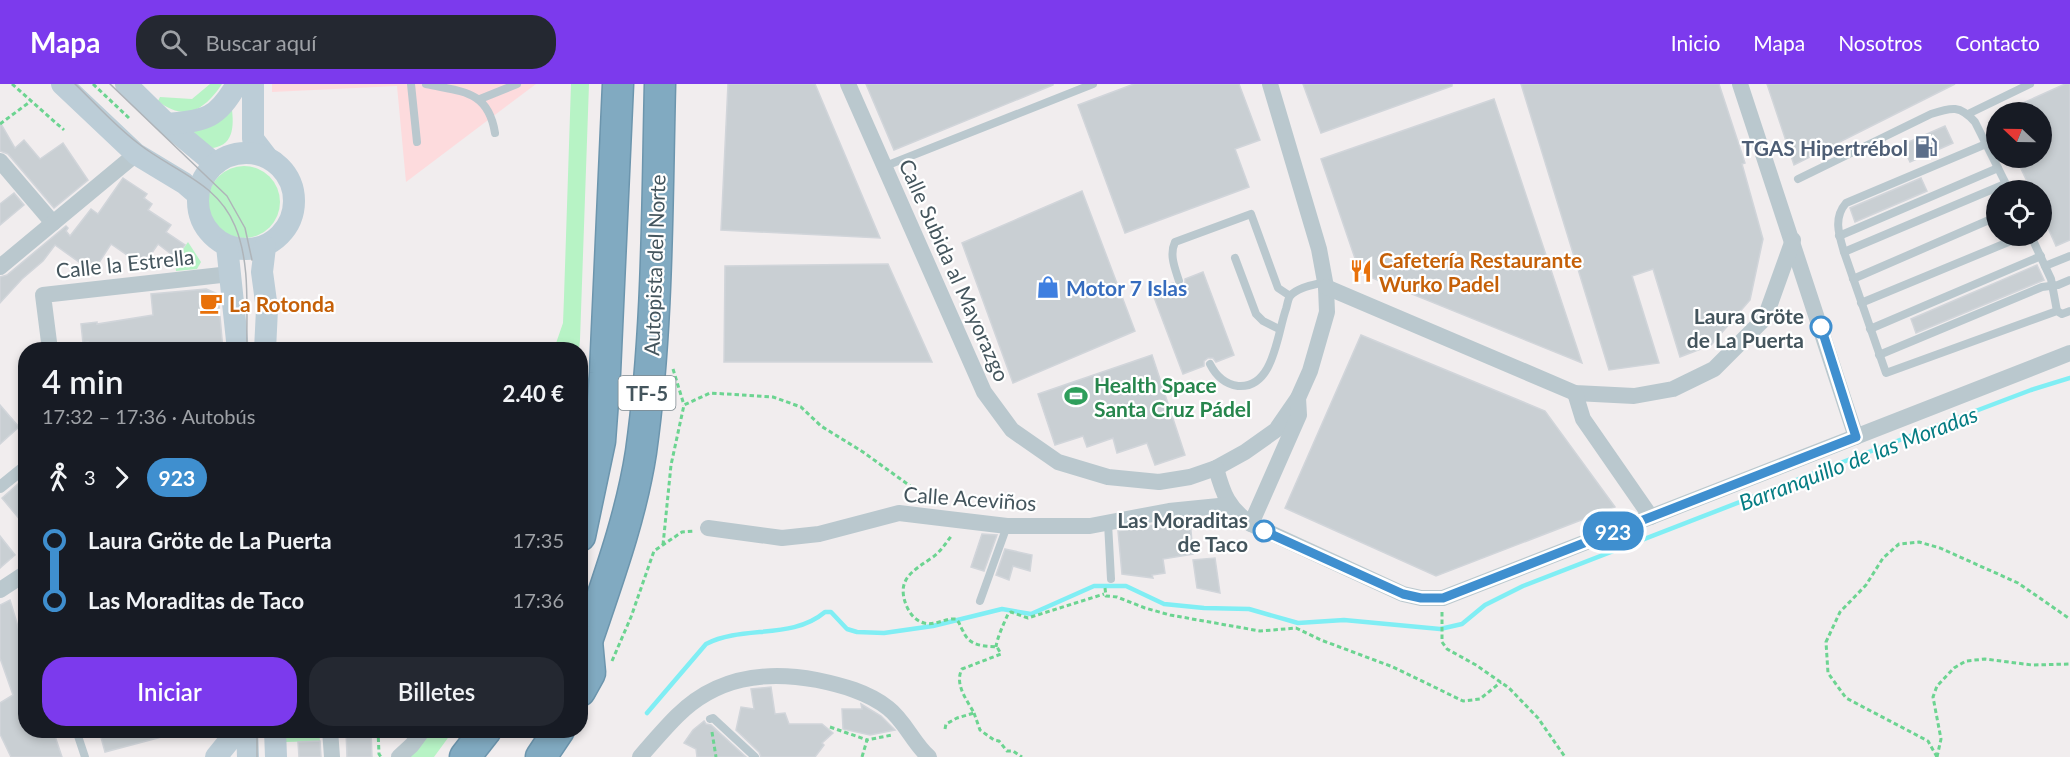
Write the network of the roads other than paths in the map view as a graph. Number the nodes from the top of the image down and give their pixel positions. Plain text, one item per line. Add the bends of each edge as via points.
1 (62, 84) edge
2 (126, 84) edge
3 (238, 84) edge
4 (253, 84) edge
5 (411, 84) edge
6 (426, 84) edge
7 (517, 84) edge
8 (618, 84) edge
9 (660, 84) edge
10 (676, 84) edge
11 (848, 84) edge
12 (1093, 84) edge
13 (1270, 84) edge
14 (1740, 84) edge
15 (2030, 84) edge
16 (480, 99) junction
17 (1968, 114) junction
18 (167, 124) junction
19 (495, 133) dead end
20 (659, 138) junction
21 (417, 142) dead end
22 (1986, 144) joint
23 (136, 154) junction
24 (266, 156) junction
25 (224, 159) junction
26 (0, 161) edge
27 (883, 167) junction
28 (1998, 168) joint
29 (1798, 179) dead end
30 (2004, 180) edge
31 (198, 195) junction
32 (1986, 195) edge
33 (1986, 221) edge
34 (53, 223) junction
35 (1839, 236) junction
36 (1793, 240) junction
37 (227, 246) junction
38 (1999, 246) edge
39 (2036, 246) edge
40 (265, 247) junction
41 (1844, 252) junction
42 (2041, 256) junction
43 (2070, 256) edge
44 (1235, 258) dead end
45 (2045, 266) junction
46 (0, 267) edge
47 (230, 274) junction
48 (1853, 279) junction
49 (2070, 280) edge
50 (1179, 281) dead end
51 (1325, 284) junction
52 (2052, 286) junction
53 (1290, 296) junction
54 (1861, 303) junction
55 (2057, 311) junction
56 (2070, 311) edge
57 (1279, 329) junction
58 (1870, 329) junction
59 (49, 342) edge
60 (237, 342) edge
61 (265, 342) edge
62 (2070, 353) edge
63 (1879, 355) junction
64 (1210, 364) dead end
65 (1575, 393) junction
66 (1298, 398) junction
67 (1856, 437) junction
68 (1216, 468) junction
69 (18, 473) edge
70 (0, 488) edge
71 (588, 498) edge
72 (1229, 505) junction
73 (1651, 517) junction
74 (1108, 523) junction
75 (1251, 524) junction
76 (1007, 526) junction
77 (708, 528) road end
78 (18, 578) edge
79 (1111, 579) road end
80 (0, 590) edge
81 (980, 601) dead end
82 (588, 636) edge
83 (710, 718) road end
84 (79, 738) edge
85 (231, 738) edge
86 (247, 738) edge
87 (275, 738) edge
88 (331, 738) edge
89 (416, 738) edge
90 (480, 738) edge
91 (532, 738) edge
92 (554, 738) edge
93 (85, 757) edge
94 (216, 757) edge
95 (248, 757) edge
96 (276, 757) edge
97 (332, 757) edge
98 (399, 757) edge
99 (465, 757) edge
100 (520, 757) edge
101 (541, 757) edge
102 (640, 757) edge
103 (755, 757) edge
104 (929, 757) edge

1 - 23 main road
2 - 18 main road
3 - 18 main road via 209,117 194,123
3 - 25 main road via 240,140
4 - 24 main road via 254,139
5 - 21 lane
6 - 16 lane
7 - 16 lane
8 - 71 highway, Autopista del Norte / TF-5 via 605,374 600,441
9 - 20 highway, Autopista del Norte / TF-5
10 - 20 highway via 675,99
11 - 27 street, Calle Subida al Mayorazgo
12 - 27 lane
13 - 51 street, Calle Subida al Mayorazgo via 1319,249
14 - 36 street
15 - 17 lane
16 - 19 lane via 492,116
17 - 22 lane
17 - 29 lane via 1958,108 1931,114
18 - 25 main road
20 - 82 highway, Autopista del Norte / TF-5 via 654,328 640,453 624,532
22 - 35 lane via 1846,203 1838,215
23 - 31 main road
23 - 34 street
24 - 25 main road via 250,153
24 - 40 main road via 280,166 292,184 295,205 289,226
25 - 31 main road via 201,183
26 - 34 street
27 - 68 street, Calle Subida al Mayorazgo via 984,392 1012,430 1058,462 1108,477 1159,482
28 - 30 lane
28 - 35 lane
31 - 37 main road via 199,213 206,230
32 - 41 lane
33 - 48 lane
34 - 46 street
35 - 41 lane
36 - 65 street via 1765,318 1714,369 1673,389 1634,396
36 - 67 street
37 - 40 main road via 242,250
37 - 47 main road
38 - 54 lane
39 - 42 lane
40 - 61 main road via 262,272 267,309
41 - 48 lane
42 - 45 lane
42 - 58 lane
43 - 45 lane
44 - 57 lane via 1256,314
45 - 52 lane
47 - 59 street, Calle la Estrella via 43,295
47 - 60 main road
48 - 54 lane
49 - 52 lane
50 - 53 lane via 1172,257 1175,242 1251,214 1278,288
51 - 53 lane via 1302,288
51 - 65 street
51 - 66 street, Calle Subida al Mayorazgo via 1327,312
52 - 55 lane
52 - 63 lane
53 - 57 lane
54 - 58 lane
55 - 56 lane
55 - 63 lane via 1886,373
57 - 64 lane via 1273,358 1259,379 1241,386 1223,381
58 - 63 lane
62 - 67 street
65 - 73 street via 1583,420
66 - 68 street, Calle Subida al Mayorazgo via 1276,430
66 - 75 street via 1299,415
67 - 73 street
68 - 72 street
69 - 70 street
72 - 74 street, Calle Aceviños
72 - 75 street
73 - 75 street via 1443,598 1403,594
74 - 76 street, Calle Aceviños
74 - 79 lane
76 - 77 street, Calle Aceviños via 898,513 819,534 782,538
76 - 81 lane
78 - 80 street
83 - 103 lane
84 - 93 lane
85 - 94 main road
86 - 95 main road
87 - 96 main road
88 - 97 street
89 - 98 street
90 - 99 highway
91 - 100 highway
92 - 101 highway
102 - 104 street via 678,715 700,698 750,677 776,674 857,691 890,709

